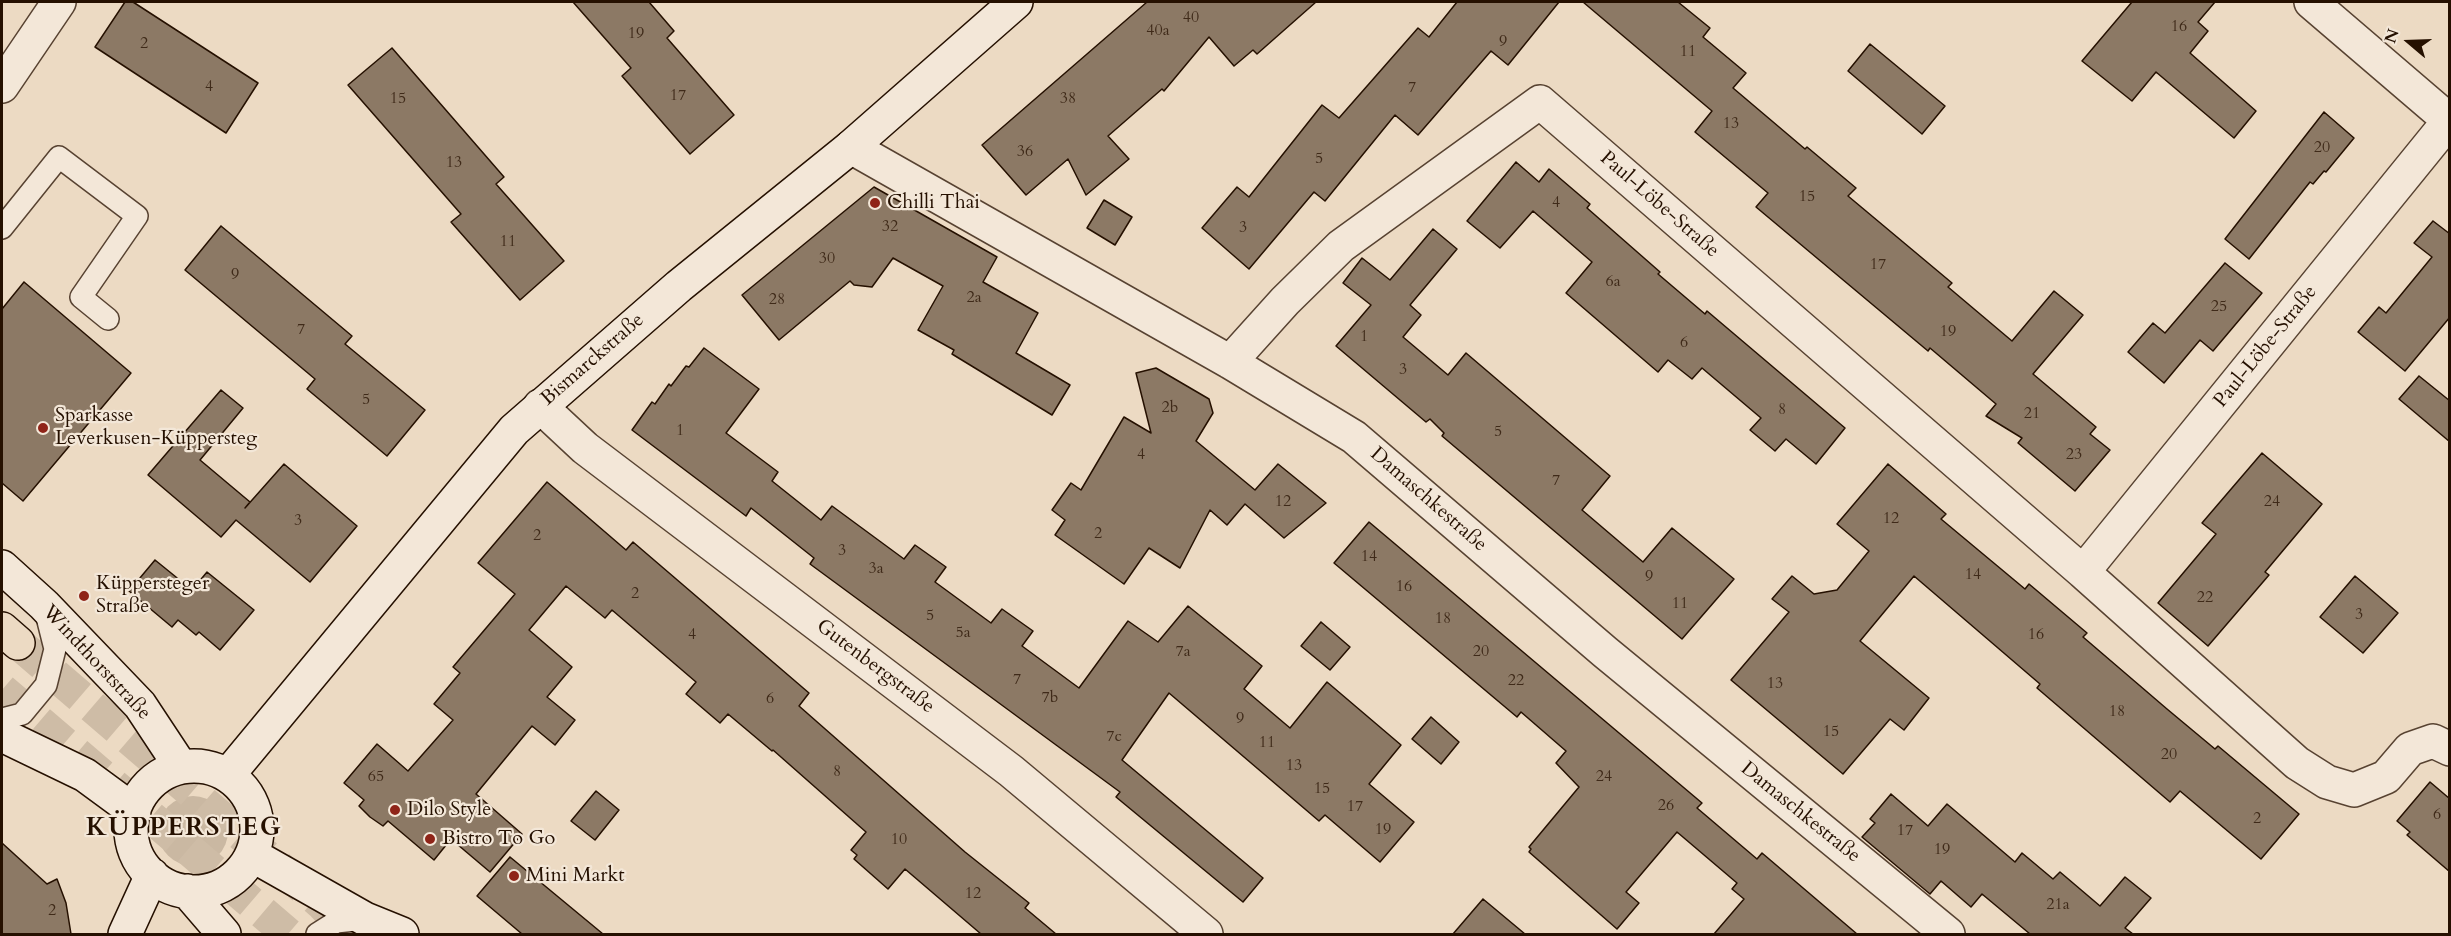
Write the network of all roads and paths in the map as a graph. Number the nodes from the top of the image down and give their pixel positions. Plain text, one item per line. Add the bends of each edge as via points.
1 (59, 2) edge
2 (1016, 2) edge
3 (2311, 2) edge
4 (2, 86) edge
5 (2449, 121) edge
6 (851, 147) junction
7 (2, 228) edge
8 (108, 319) dead end
9 (1230, 362) junction
10 (540, 406) junction
11 (2, 567) edge
12 (2084, 573) junction
13 (44, 605) junction
14 (2, 719) edge
15 (2, 735) edge
16 (2450, 749) edge
17 (181, 767) junction
18 (228, 775) junction
19 (134, 811) junction
20 (252, 855) junction
21 (152, 875) junction
22 (187, 891) junction
23 (365, 919) junction
24 (125, 934) edge
25 (224, 934) edge
26 (317, 934) edge
27 (402, 934) edge
28 (1206, 934) edge
29 (1948, 934) edge

1 - 4 street
2 - 6 street, Bismarckstraße
3 - 5 street
5 - 12 street, Paul-Löbe-Straße
6 - 9 street, Damaschkestraße
6 - 10 street, Bismarckstraße via 679,286
7 - 8 lane via 59,157 137,216 81,297
9 - 12 street, Paul-Löbe-Straße via 1341,246 1540,102
9 - 29 street, Damaschkestraße via 1354,436 1605,652
10 - 18 street, Bismarckstraße via 507,439
10 - 28 street, Gutenbergstraße via 585,448 1011,771
11 - 13 street, Windthorststraße
12 - 16 street, Paul-Löbe-Straße via 2297,763 2327,782 2354,790 2385,777 2409,749 2433,741
13 - 14 lane via 55,649 46,686 22,714
13 - 17 street, Windthorststraße via 140,705
15 - 19 street via 84,775
17 - 18 street via 203,766
17 - 19 street via 148,785
18 - 20 street via 243,788 256,815
19 - 21 street via 135,850
20 - 22 street via 228,882 202,891
20 - 23 street
21 - 22 street via 172,888
21 - 24 street
22 - 25 street
23 - 26 lane via 336,922
23 - 27 street

